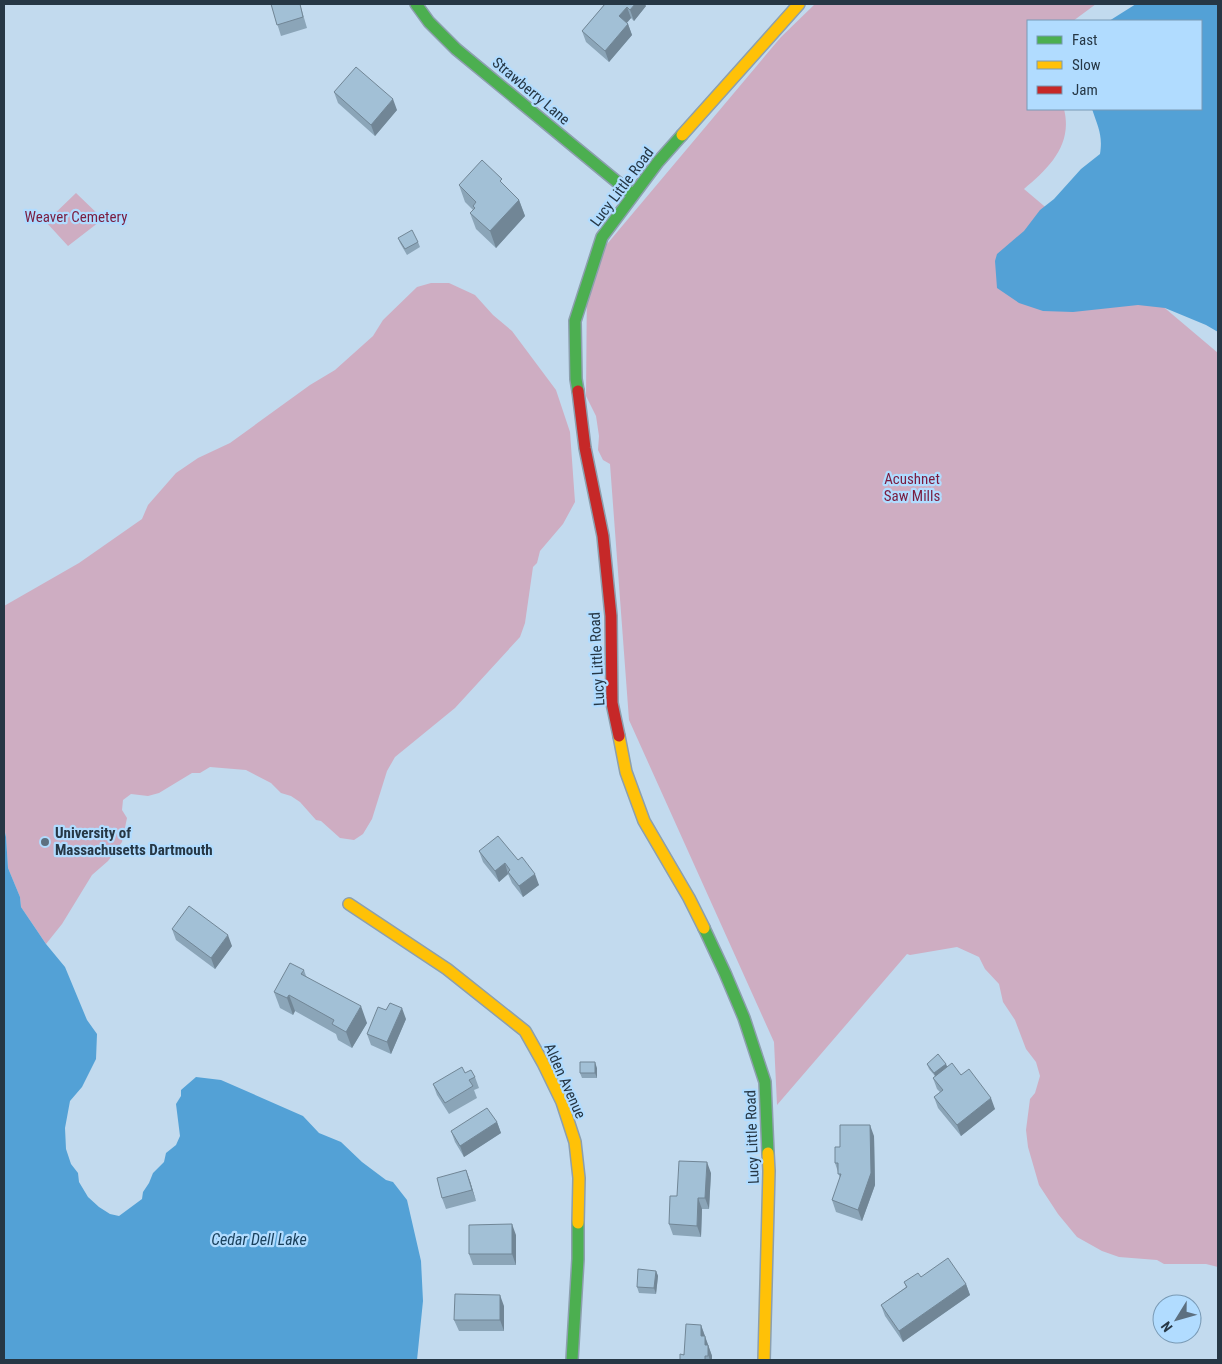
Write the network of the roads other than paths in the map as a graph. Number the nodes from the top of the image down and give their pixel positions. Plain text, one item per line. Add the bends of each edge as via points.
1 (416, 4) edge
2 (799, 4) edge
3 (633, 195) junction
4 (350, 904) dead end
5 (572, 1360) edge
6 (764, 1360) edge

1 - 3 street, Strawberry Lane via 456,49
2 - 3 street, Lucy Little Road via 664,155
3 - 6 street, Lucy Little Road via 602,237 575,321 576,380 605,554 612,703 626,772 644,821 689,898 744,1018 765,1082 769,1171
4 - 5 street, Alden Avenue via 447,969 524,1031 562,1102 575,1142 579,1178

